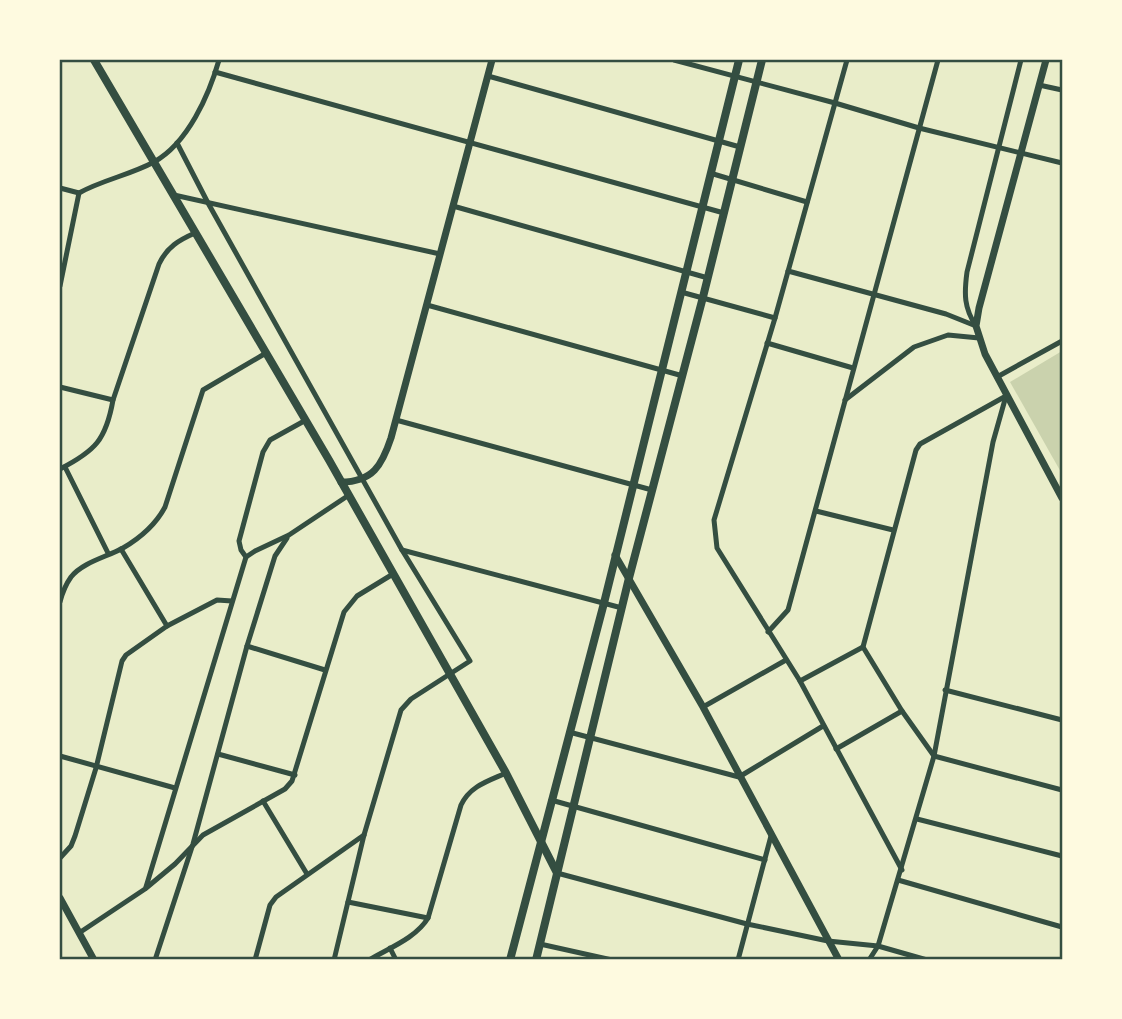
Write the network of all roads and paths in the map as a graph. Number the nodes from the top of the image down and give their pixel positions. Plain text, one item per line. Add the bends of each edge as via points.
1 (94, 60) edge
2 (219, 60) edge
3 (492, 60) edge
4 (674, 60) edge
5 (739, 60) edge
6 (762, 60) edge
7 (847, 60) edge
8 (938, 60) edge
9 (1021, 60) edge
10 (1046, 60) edge
11 (215, 72) junction
12 (488, 76) junction
13 (734, 76) junction
14 (757, 82) junction
15 (1039, 85) junction
16 (1062, 90) edge
17 (835, 103) junction
18 (919, 128) junction
19 (470, 141) junction
20 (718, 141) junction
21 (177, 143) junction
22 (740, 147) junction
23 (998, 148) junction
24 (1022, 153) junction
25 (154, 162) junction
26 (1062, 163) edge
27 (710, 173) junction
28 (732, 180) junction
29 (60, 188) edge
30 (79, 192) junction
31 (174, 195) junction
32 (807, 202) junction
33 (208, 203) junction
34 (453, 206) junction
35 (701, 207) junction
36 (724, 213) junction
37 (195, 233) junction
38 (440, 254) junction
39 (788, 271) junction
40 (686, 272) junction
41 (708, 278) junction
42 (60, 286) edge
43 (681, 292) junction
44 (874, 293) junction
45 (703, 297) junction
46 (427, 305) junction
47 (775, 318) junction
48 (976, 326) junction
49 (979, 338) junction
50 (1062, 341) edge
51 (768, 344) junction
52 (266, 353) junction
53 (853, 368) junction
54 (661, 370) junction
55 (683, 376) junction
56 (997, 377) junction
57 (60, 387) edge
58 (1006, 396) junction
59 (113, 400) junction
60 (845, 400) junction
61 (306, 421) junction
62 (396, 421) junction
63 (62, 468) edge
64 (364, 479) junction
65 (341, 482) junction
66 (632, 485) junction
67 (652, 490) junction
68 (349, 495) junction
69 (1062, 498) edge
70 (816, 511) junction
71 (893, 530) junction
72 (289, 535) junction
73 (121, 549) junction
74 (402, 550) junction
75 (108, 553) junction
76 (615, 555) junction
77 (246, 557) junction
78 (393, 574) junction
79 (629, 579) junction
80 (232, 601) junction
81 (60, 602) edge
82 (604, 603) junction
83 (622, 608) junction
84 (166, 626) junction
85 (768, 632) junction
86 (247, 646) junction
87 (863, 647) junction
88 (786, 660) junction
89 (324, 670) junction
90 (450, 673) junction
91 (800, 681) junction
92 (945, 690) junction
93 (703, 707) junction
94 (902, 711) junction
95 (1062, 720) edge
96 (823, 726) junction
97 (569, 732) junction
98 (591, 738) junction
99 (836, 749) junction
100 (218, 754) junction
101 (60, 756) edge
102 (934, 757) junction
103 (96, 768) junction
104 (506, 773) junction
105 (295, 775) junction
106 (739, 777) junction
107 (175, 788) junction
108 (1062, 790) edge
109 (551, 800) junction
110 (263, 801) junction
111 (573, 807) junction
112 (917, 819) junction
113 (364, 835) junction
114 (771, 836) junction
115 (541, 841) junction
116 (193, 844) junction
117 (1062, 856) edge
118 (60, 858) edge
119 (765, 860) junction
120 (902, 870) junction
121 (557, 873) junction
122 (307, 874) junction
123 (898, 880) junction
124 (145, 890) junction
125 (60, 898) edge
126 (348, 902) junction
127 (428, 918) junction
128 (747, 925) junction
129 (1062, 927) edge
130 (79, 933) junction
131 (828, 941) junction
132 (540, 944) junction
133 (878, 946) junction
134 (390, 948) junction
135 (94, 960) edge
136 (155, 960) edge
137 (256, 960) edge
138 (334, 960) edge
139 (369, 960) edge
140 (396, 960) edge
141 (510, 960) edge
142 (536, 960) edge
143 (612, 960) edge
144 (738, 960) edge
145 (839, 960) edge
146 (869, 960) edge
147 (927, 960) edge

1 - 25 main road
2 - 11 street
3 - 12 street
4 - 13 street
5 - 13 main road
6 - 14 main road
7 - 17 street
8 - 18 street
9 - 23 street
10 - 15 street
11 - 19 street
11 - 21 street
12 - 19 street
12 - 20 street
13 - 14 street
13 - 20 main road
14 - 17 street
14 - 22 main road
15 - 16 street
15 - 24 street
17 - 18 street
17 - 32 street
18 - 23 street
18 - 44 street
19 - 34 street
19 - 35 street
20 - 22 street
20 - 27 main road
21 - 25 street
21 - 33 street
22 - 28 main road
23 - 24 street
23 - 48 street via 964,293 967,313
24 - 26 street
24 - 48 street
25 - 30 street
25 - 31 main road
27 - 28 street
27 - 35 main road
28 - 32 street
28 - 36 main road
29 - 30 street
30 - 42 street
31 - 33 street
31 - 37 main road
32 - 39 street
33 - 38 street
33 - 64 street
34 - 38 street
34 - 40 street
35 - 36 street
35 - 40 main road
36 - 41 main road
37 - 52 main road
37 - 59 street via 163,253
38 - 46 street
39 - 44 street
39 - 47 street
40 - 41 street
40 - 43 main road
41 - 45 main road
43 - 45 street
43 - 54 main road
44 - 48 street
44 - 53 street
45 - 47 street
45 - 55 main road
46 - 54 street
46 - 62 street
47 - 51 street
48 - 49 street
49 - 56 street
49 - 60 street via 948,335 915,347
50 - 56 street
51 - 53 street
51 - 85 street via 714,520 717,548
52 - 61 main road
52 - 73 street via 204,390 159,519
53 - 60 street
54 - 55 street
54 - 66 main road
55 - 67 main road
56 - 58 street
57 - 59 street
58 - 69 street
58 - 71 street via 920,444
58 - 92 street
59 - 63 street via 110,419 94,448
60 - 70 street
61 - 65 main road
61 - 77 street via 270,440 263,452 239,541
62 - 64 street via 381,463
62 - 66 street
63 - 75 street
64 - 65 street
64 - 74 street
65 - 68 main road
66 - 67 street
66 - 76 main road
67 - 79 main road
68 - 72 street
68 - 78 main road
70 - 71 street
70 - 85 street via 788,610
71 - 87 street
72 - 77 street
72 - 86 street via 275,556
73 - 75 street
73 - 84 street
74 - 82 street
74 - 90 street via 470,661
75 - 81 street via 71,576
76 - 79 street
76 - 82 main road
77 - 80 street
78 - 89 street via 349,603
78 - 90 main road
79 - 83 main road
79 - 93 street
80 - 84 street via 217,600
80 - 107 street
82 - 83 street
82 - 97 main road
83 - 98 main road
84 - 103 street via 122,661
85 - 88 street
86 - 89 street
86 - 100 street
87 - 91 street
87 - 94 street
88 - 91 street
88 - 93 street
89 - 105 street
90 - 104 main road
90 - 113 street via 401,710
91 - 96 street
92 - 95 street
92 - 102 street
93 - 106 street
94 - 99 street
94 - 102 street
96 - 99 street
96 - 106 street
97 - 98 street
97 - 109 main road
98 - 106 street
98 - 111 main road
99 - 120 street
100 - 105 street
100 - 116 street
101 - 103 street
102 - 108 street
102 - 112 street
103 - 107 street
103 - 118 street via 75,836
104 - 115 main road
104 - 127 street via 466,794
105 - 110 street via 285,789
106 - 114 street
107 - 124 street
109 - 111 street
109 - 115 main road
110 - 116 street
110 - 122 street
111 - 119 street
111 - 121 main road
112 - 117 street
112 - 120 street
113 - 122 street
113 - 126 street
114 - 119 street
114 - 131 street
115 - 121 main road
115 - 141 main road
116 - 124 street
116 - 136 street
119 - 128 street
120 - 123 street
121 - 128 street
121 - 132 main road
122 - 137 street via 270,905
123 - 129 street
123 - 133 street
124 - 130 street
125 - 130 street
126 - 127 street
126 - 138 street
127 - 134 street via 415,933
128 - 131 street
128 - 144 street
130 - 135 street
131 - 133 street
131 - 145 street
132 - 142 main road
132 - 143 street
133 - 146 street
133 - 147 street
134 - 139 street
134 - 140 street

